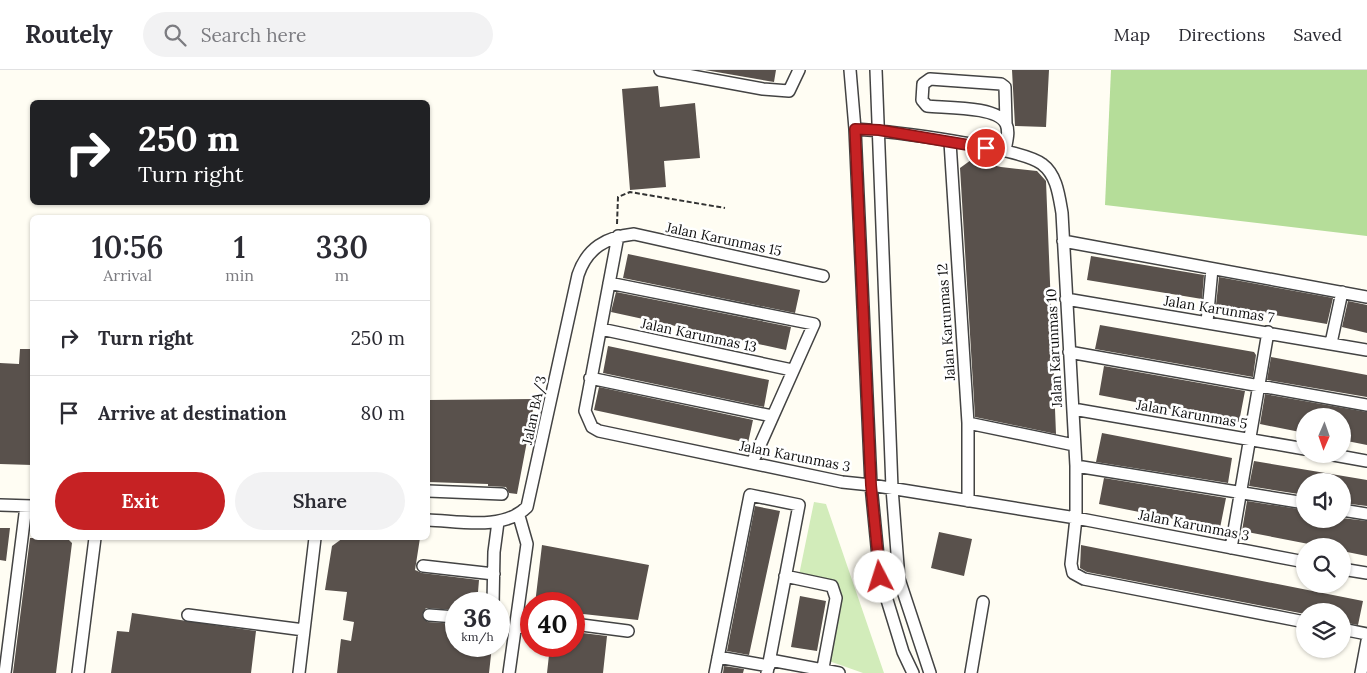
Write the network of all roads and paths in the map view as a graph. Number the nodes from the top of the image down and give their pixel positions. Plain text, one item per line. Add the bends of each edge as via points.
1 (660, 70) edge
2 (799, 70) edge
3 (850, 70) edge
4 (876, 70) edge
5 (1006, 123) junction
6 (855, 129) junction
7 (879, 130) junction
8 (950, 142) junction
9 (1005, 151) junction
10 (726, 208) dead end
11 (618, 236) junction
12 (1063, 241) junction
13 (1212, 269) junction
14 (823, 276) dead end
15 (609, 283) junction
16 (1342, 292) junction
17 (1367, 297) edge
18 (1066, 299) junction
19 (1207, 322) junction
20 (601, 329) junction
21 (1268, 332) junction
22 (1331, 343) junction
23 (1367, 350) edge
24 (1069, 352) junction
25 (792, 370) junction
26 (590, 378) junction
27 (1259, 386) junction
28 (1367, 405) edge
29 (1073, 409) junction
30 (772, 416) junction
31 (968, 423) junction
32 (1250, 439) junction
33 (1074, 446) junction
34 (1296, 447) edge
35 (1351, 458) edge
36 (1367, 461) edge
37 (752, 463) junction
38 (1076, 466) junction
39 (871, 485) junction
40 (892, 488) junction
41 (430, 491) edge
42 (1240, 491) junction
43 (502, 494) dead end
44 (968, 501) junction
45 (1296, 501) edge
46 (0, 505) edge
47 (29, 506) edge
48 (1351, 511) edge
49 (1367, 514) edge
50 (519, 516) junction
51 (1076, 518) junction
52 (430, 520) edge
53 (498, 522) junction
54 (95, 540) edge
55 (315, 540) edge
56 (1231, 548) junction
57 (1296, 560) edge
58 (423, 566) dead end
59 (1351, 570) edge
60 (1367, 573) edge
61 (494, 574) junction
62 (786, 576) junction
63 (493, 592) edge
64 (983, 602) dead end
65 (188, 615) dead end
66 (428, 615) dead end
67 (445, 616) edge
68 (1296, 620) edge
69 (585, 625) edge
70 (520, 627) edge
71 (515, 628) junction
72 (304, 630) junction
73 (628, 631) dead end
74 (1351, 631) edge
75 (1367, 634) edge
76 (1367, 641) edge
77 (718, 657) junction
78 (769, 666) edge
79 (822, 671) edge
80 (5, 673) edge
81 (78, 673) edge
82 (299, 673) edge
83 (509, 673) edge
84 (715, 673) edge
85 (839, 673) edge
86 (913, 673) edge
87 (930, 673) edge
88 (971, 673) edge
89 (1360, 673) edge

1 - 2 street via 789,91
3 - 6 street
4 - 7 street
5 - 5 street via 1000,117 982,111 927,106 922,100 923,84 930,79 1001,84 1007,92
5 - 9 street
6 - 7 street
6 - 39 street
7 - 8 street
7 - 40 street
8 - 9 street
8 - 31 street, Jalan Karunmas 12
9 - 12 street, Jalan Karunmas 10 via 1043,164 1053,177 1060,199
10 - 11 path via 623,193 616,205
11 - 14 street, Jalan Karunmas 15 via 634,234
11 - 15 street, Jalan Karunmas 3
11 - 50 street, Jalan BA/3 via 590,252 580,268 532,492 527,507
12 - 13 street
12 - 18 street, Jalan Karunmas 10
13 - 16 street
13 - 19 street
15 - 20 street, Jalan Karunmas 3
15 - 25 street via 814,324
16 - 17 street
16 - 22 street
18 - 19 street, Jalan Karunmas 7
18 - 24 street, Jalan Karunmas 10
19 - 21 street, Jalan Karunmas 7
20 - 25 street, Jalan Karunmas 13
20 - 26 street, Jalan Karunmas 3
21 - 22 street, Jalan Karunmas 7
21 - 27 street
22 - 23 street, Jalan Karunmas 7
24 - 27 street
24 - 29 street, Jalan Karunmas 10
25 - 30 street
26 - 30 street
26 - 37 street, Jalan Karunmas 3 via 585,410 592,428
27 - 28 street
27 - 32 street
29 - 32 street, Jalan Karunmas 5
29 - 33 street, Jalan Karunmas 10
30 - 37 street
31 - 33 street
31 - 44 street, Jalan Karunmas 12
32 - 34 street, Jalan Karunmas 5
32 - 42 street
33 - 38 street, Jalan Karunmas 10
35 - 36 street
37 - 39 street, Jalan Karunmas 3
38 - 42 street
38 - 51 street, Jalan Karunmas 10
39 - 40 street, Jalan Karunmas 3
39 - 86 street via 880,577 903,652
40 - 44 street, Jalan Karunmas 3
40 - 87 street via 899,579
41 - 43 street
42 - 45 street
42 - 56 street
44 - 51 street, Jalan Karunmas 3
46 - 47 street
47 - 80 street
48 - 49 street
50 - 53 street
50 - 71 street via 527,544
51 - 56 street, Jalan Karunmas 3
51 - 68 street, Jalan Karunmas 10 via 1071,564 1073,574 1084,579
52 - 53 street
53 - 61 street
54 - 81 street
55 - 72 street
56 - 57 street, Jalan Karunmas 3
58 - 61 street
59 - 60 street
61 - 63 street
62 - 77 street via 799,505 750,495
62 - 78 street
62 - 79 street via 832,586 836,598
64 - 88 street
65 - 72 street
66 - 67 street
69 - 73 street
70 - 71 street
71 - 83 street
72 - 82 street
74 - 75 street
76 - 89 street
77 - 78 street
77 - 84 street
78 - 79 street
79 - 85 street

